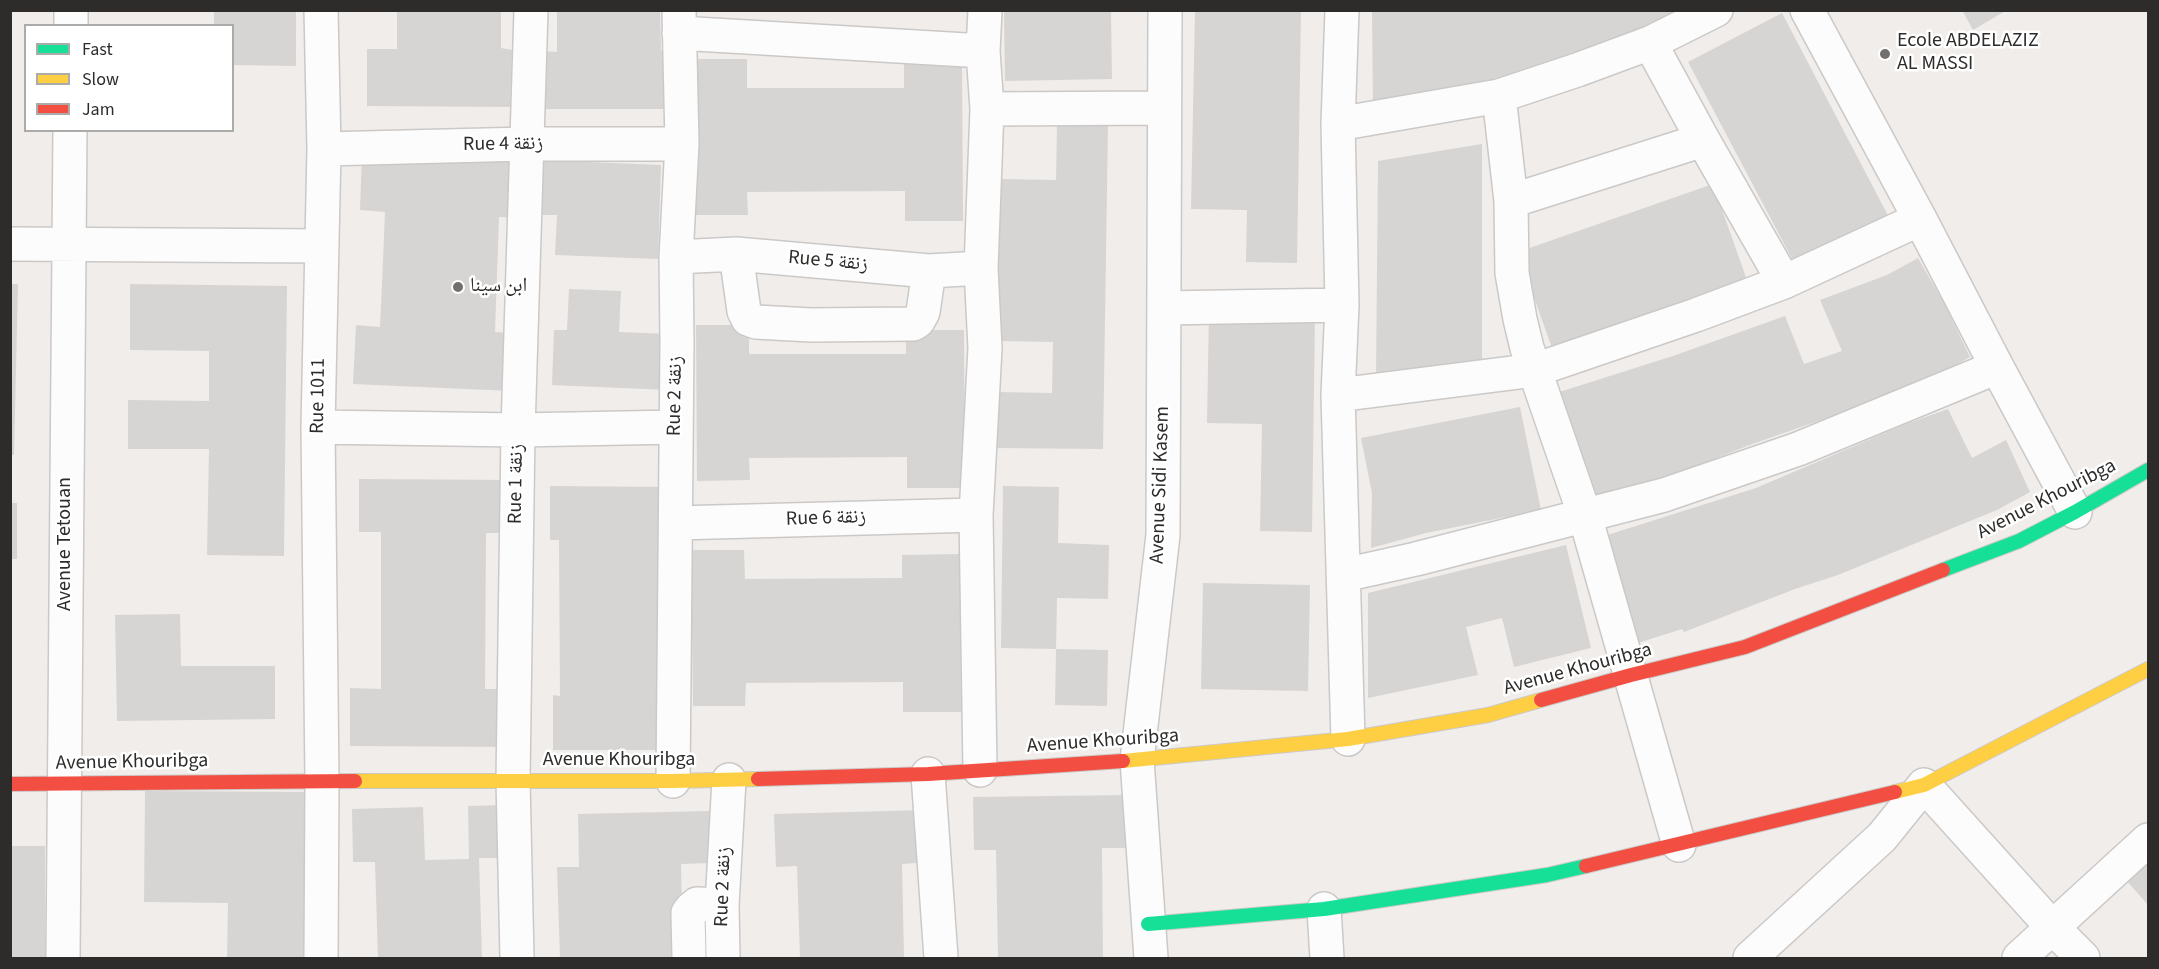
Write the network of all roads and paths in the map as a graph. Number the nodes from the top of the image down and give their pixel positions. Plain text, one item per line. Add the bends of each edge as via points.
1 (321, 10) edge
2 (531, 10) edge
3 (985, 10) edge
4 (1165, 10) edge
5 (1342, 10) edge
6 (1716, 10) edge
7 (1807, 10) edge
8 (679, 22) edge
9 (1650, 43) junction
10 (983, 51) junction
11 (1499, 96) junction
12 (1164, 108) junction
13 (987, 109) junction
14 (1338, 124) junction
15 (70, 132) edge
16 (1703, 140) junction
17 (527, 144) junction
18 (682, 144) junction
19 (324, 149) junction
20 (1511, 201) junction
21 (1920, 219) junction
22 (10, 244) edge
23 (69, 244) junction
24 (322, 246) junction
25 (736, 254) junction
26 (676, 257) junction
27 (981, 268) junction
28 (929, 271) junction
29 (1784, 282) junction
30 (1342, 304) junction
31 (1164, 308) junction
32 (1997, 367) junction
33 (1535, 370) junction
34 (1338, 395) junction
35 (318, 427) junction
36 (675, 427) junction
37 (518, 430) junction
38 (2148, 470) edge
39 (2075, 512) junction
40 (976, 515) junction
41 (1585, 516) junction
42 (676, 523) junction
43 (1344, 575) junction
44 (2148, 669) edge
45 (1631, 675) junction
46 (1348, 739) junction
47 (1137, 760) junction
48 (980, 770) junction
49 (928, 774) junction
50 (513, 780) junction
51 (729, 780) junction
52 (322, 781) junction
53 (673, 781) junction
54 (64, 783) junction
55 (10, 784) edge
56 (1924, 785) junction
57 (2148, 840) edge
58 (1679, 845) junction
59 (722, 905) junction
60 (1324, 909) junction
61 (1148, 924) junction
62 (2053, 928) junction
63 (63, 958) edge
64 (321, 958) edge
65 (517, 958) edge
66 (689, 958) edge
67 (723, 958) edge
68 (941, 958) edge
69 (1150, 958) edge
70 (1327, 958) edge
71 (1750, 958) edge
72 (2019, 958) edge
73 (2084, 958) edge

1 - 19 street, Rue 1011
2 - 17 street, Rue 1 زنقة
3 - 10 street
4 - 12 street, Avenue Sidi Kasem
5 - 14 street
6 - 9 street
7 - 21 street
8 - 10 street
8 - 18 street, Rue 2 زنقة
9 - 11 street
9 - 16 street
10 - 13 street
11 - 14 street
11 - 20 street
12 - 13 street
12 - 31 street, Avenue Sidi Kasem
13 - 27 street
14 - 30 street
15 - 23 street, Avenue Tetouan
16 - 20 street
16 - 29 street
17 - 18 street, Rue 4 زنقة
17 - 19 street, Rue 4 زنقة
17 - 37 street, Rue 1 زنقة
18 - 26 street, Rue 2 زنقة
19 - 24 street, Rue 1011
20 - 33 street via 1512,273
21 - 29 street
21 - 32 street
22 - 23 street
23 - 24 street
23 - 54 street, Avenue Tetouan
24 - 35 street, Rue 1011
25 - 26 street, Rue 5 زنقة
25 - 28 street, Rue 5 زنقة
25 - 28 street via 744,311 748,319 756,322 913,324 923,312
26 - 36 street, Rue 2 زنقة
27 - 28 street, Rue 5 زنقة
27 - 40 street via 985,348
29 - 33 street
30 - 31 street
30 - 34 street
31 - 47 street, Avenue Sidi Kasem via 1163,535
32 - 39 street
32 - 41 street via 1798,449 1664,495
33 - 34 street
33 - 41 street
34 - 43 street
35 - 37 street
35 - 52 street, Rue 1011
36 - 37 street
36 - 42 street, Rue 2 زنقة
37 - 50 street, Rue 1 زنقة
38 - 39 street, Avenue Khouribga
39 - 45 street, Avenue Khouribga via 2019,541 1745,647
40 - 42 street, Rue 6 زنقة
40 - 48 street
41 - 43 street
41 - 45 street
42 - 53 street, Rue 2 زنقة
43 - 46 street
44 - 56 street
45 - 46 street, Avenue Khouribga via 1488,715
45 - 58 street
46 - 47 street, Avenue Khouribga
47 - 48 street, Avenue Khouribga
47 - 61 street, Avenue Sidi Kasem
48 - 49 street, Avenue Khouribga
49 - 51 street, Avenue Khouribga
49 - 68 street
50 - 52 street, Avenue Khouribga
50 - 53 street, Avenue Khouribga
50 - 65 street, Rue 1 زنقة
51 - 53 street, Avenue Khouribga
51 - 59 street, Rue 2 زنقة
52 - 54 street, Avenue Khouribga
52 - 64 street, Rue 1011
54 - 55 street, Avenue Khouribga
54 - 63 street, Avenue Tetouan
56 - 58 street
56 - 62 street
56 - 71 street via 1882,837
57 - 62 street
58 - 60 street via 1547,875
59 - 66 street via 697,904 688,913
59 - 67 street, Rue 2 زنقة
60 - 61 street
60 - 70 street
61 - 69 street, Avenue Sidi Kasem
62 - 72 street
62 - 73 street

